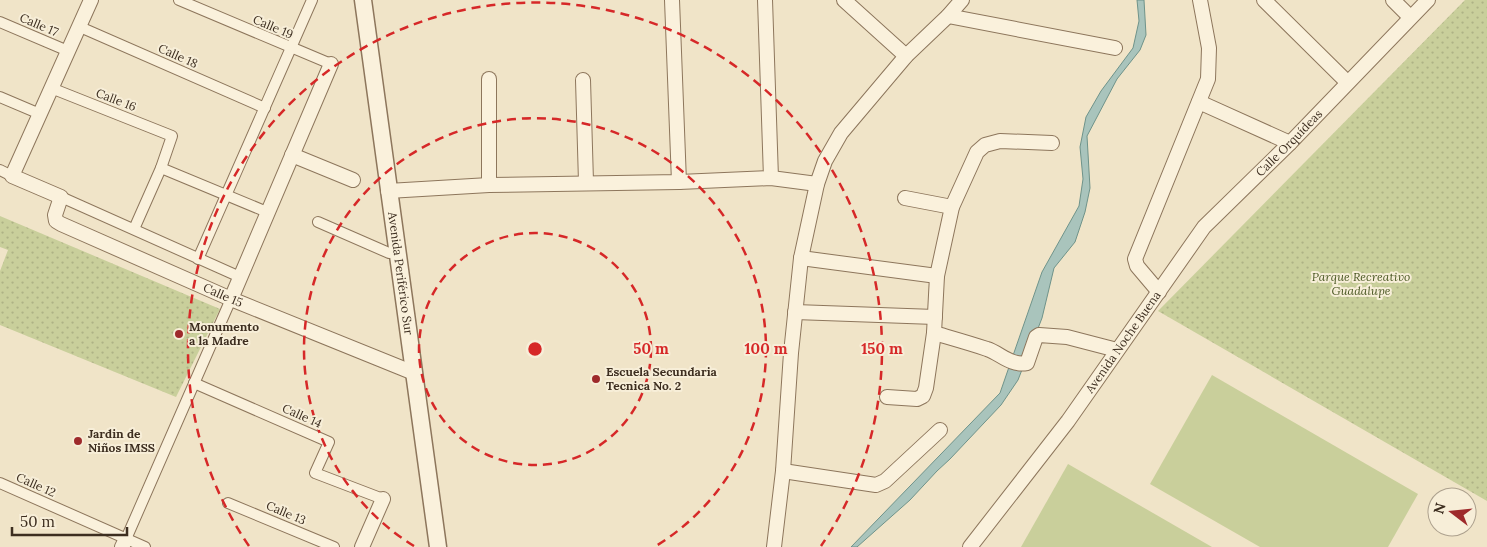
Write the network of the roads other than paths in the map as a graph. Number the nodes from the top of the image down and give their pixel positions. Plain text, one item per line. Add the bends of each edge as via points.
1 (92, 0) edge
2 (179, 0) edge
3 (312, 0) edge
4 (363, 0) edge
5 (672, 0) edge
6 (765, 0) edge
7 (844, 0) edge
8 (962, 0) edge
9 (1200, 0) edge
10 (1264, 0) edge
11 (1393, 0) edge
12 (1428, 0) edge
13 (948, 16) junction
14 (1410, 17) junction
15 (0, 22) edge
16 (80, 27) junction
17 (291, 48) junction
18 (1115, 48) dead end
19 (68, 51) junction
20 (906, 56) junction
21 (330, 64) joint
22 (489, 79) dead end
23 (583, 80) dead end
24 (1347, 82) junction
25 (51, 88) junction
26 (0, 97) edge
27 (1199, 102) junction
28 (266, 108) junction
29 (40, 114) junction
30 (1290, 142) junction
31 (1052, 143) dead end
32 (292, 155) junction
33 (161, 168) junction
34 (4, 175) edge
35 (770, 178) junction
36 (353, 180) dead end
37 (586, 182) junction
38 (679, 182) junction
39 (817, 184) junction
40 (489, 185) junction
41 (388, 191) junction
42 (226, 195) junction
43 (61, 197) junction
44 (905, 198) dead end
45 (952, 207) junction
46 (268, 212) junction
47 (318, 222) dead end
48 (134, 229) junction
49 (389, 253) dead end
50 (801, 258) junction
51 (198, 259) junction
52 (937, 276) junction
53 (240, 277) junction
54 (1159, 292) junction
55 (230, 299) junction
56 (795, 312) junction
57 (935, 317) junction
58 (934, 333) junction
59 (1117, 350) junction
60 (414, 373) junction
61 (194, 383) junction
62 (887, 396) dead end
63 (940, 430) dead end
64 (782, 471) junction
65 (0, 483) edge
66 (383, 499) joint
67 (228, 503) dead end
68 (124, 543) edge
69 (145, 547) edge
70 (334, 547) edge
71 (362, 547) edge
72 (438, 547) edge
73 (774, 547) edge
74 (970, 547) edge

1 - 16 street
2 - 17 street, Calle 19
3 - 17 street
4 - 41 street, Avenida Periférico Sur
5 - 38 street
6 - 35 street
7 - 20 street
8 - 13 street
9 - 27 street, Avenida Noche Buena via 1209,48 1208,79
10 - 24 street
11 - 14 street
12 - 14 street, Calle Orquídeas
13 - 18 street
13 - 20 street
14 - 24 street, Calle Orquídeas
15 - 19 street, Calle 17
16 - 19 street
16 - 28 street, Calle 18
17 - 21 street, Calle 19
17 - 28 street
19 - 25 street
20 - 39 street via 841,133 825,160
21 - 32 street
22 - 40 street
23 - 37 street
24 - 30 street, Calle Orquídeas
25 - 29 street
25 - 33 street, Calle 16 via 172,136
26 - 29 street
27 - 30 street
27 - 54 street, Avenida Noche Buena via 1134,259
28 - 42 street
29 - 34 street
30 - 54 street, Calle Orquídeas via 1204,227
31 - 45 street via 1000,141 985,145 977,152
32 - 36 street
32 - 46 street
33 - 42 street
33 - 48 street
34 - 43 street
35 - 38 street
35 - 39 street
37 - 38 street
37 - 40 street
39 - 50 street
40 - 41 street
41 - 60 street, Avenida Periférico Sur
42 - 46 street
42 - 51 street
43 - 48 street
43 - 55 street, Calle 15 via 56,222
44 - 45 street
45 - 52 street
46 - 53 street
47 - 49 street
48 - 51 street
50 - 52 street
50 - 56 street
51 - 53 street
52 - 57 street
53 - 55 street
54 - 59 street, Avenida Noche Buena
55 - 60 street, Calle 15
55 - 61 street
56 - 57 street
56 - 64 street
57 - 58 street
58 - 59 street via 1027,364 1039,335 1067,337
58 - 62 street via 923,396 917,399
59 - 74 street, Avenida Noche Buena via 1068,421
60 - 72 street, Avenida Periférico Sur
61 - 66 street, Calle 14 via 329,442 315,473
61 - 68 street
63 - 64 street via 886,481 876,484
64 - 73 street
65 - 68 street, Calle 12
66 - 71 street
67 - 70 street, Calle 13
68 - 69 street, Calle 12

